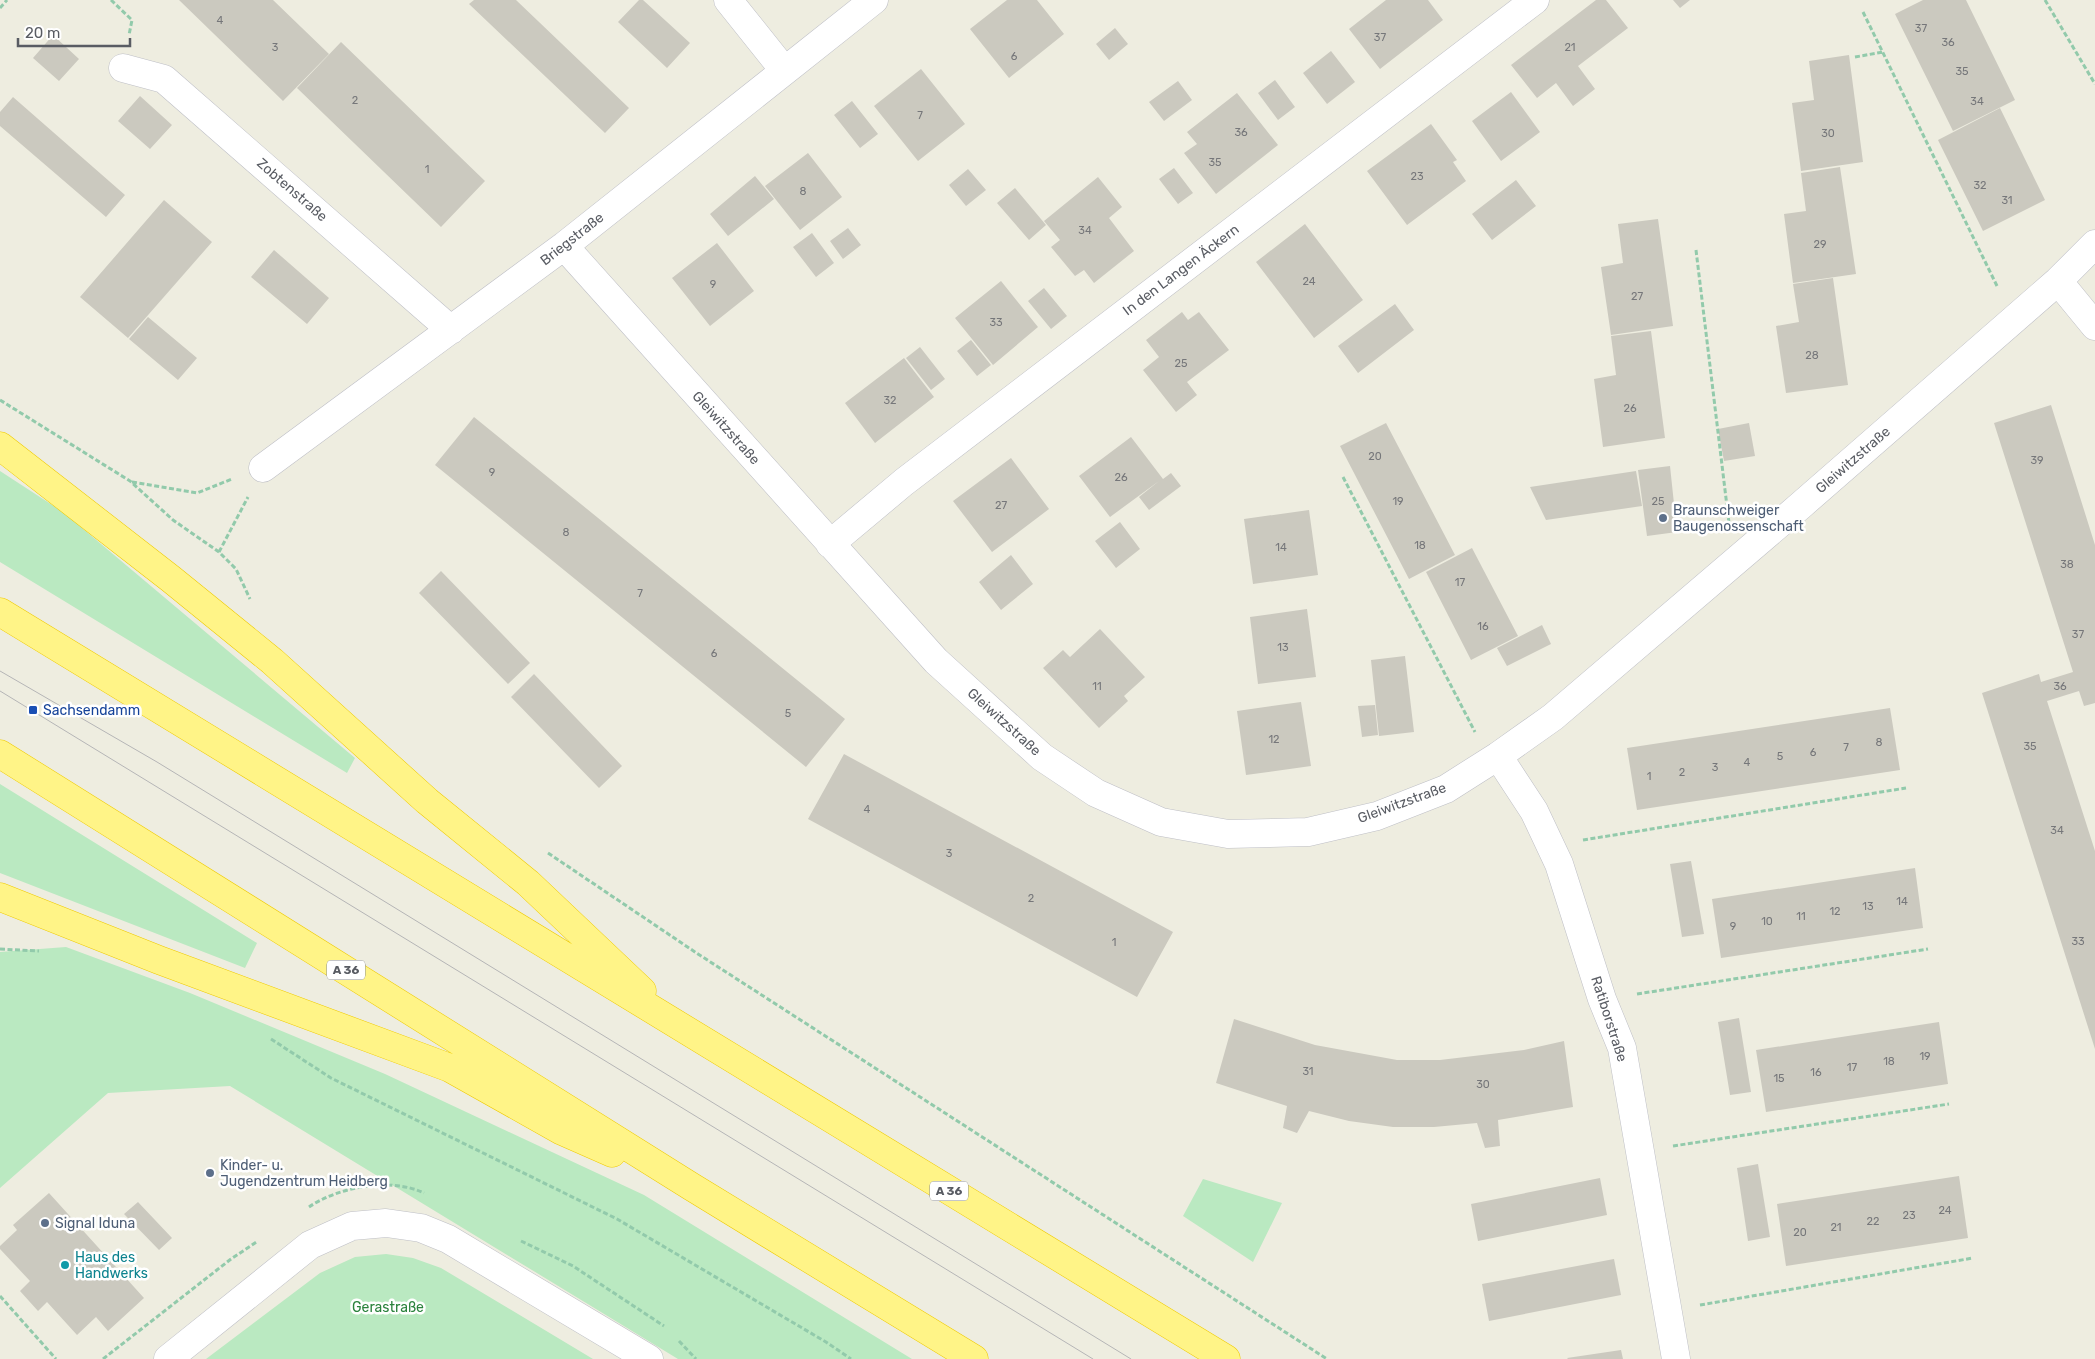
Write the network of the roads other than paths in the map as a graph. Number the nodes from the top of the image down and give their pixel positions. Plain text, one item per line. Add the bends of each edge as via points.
1 (728, 0) edge
2 (874, 0) edge
3 (1535, 0) edge
4 (123, 68) road end
5 (784, 70) junction
6 (2095, 244) edge
7 (564, 246) junction
8 (2058, 281) junction
9 (2095, 326) edge
10 (451, 330) junction
11 (0, 446) edge
12 (263, 468) road end
13 (830, 544) junction
14 (0, 612) edge
15 (0, 754) edge
16 (1494, 759) junction
17 (7, 905) edge
18 (683, 1029) junction
19 (692, 1187) junction
20 (168, 1359) edge
21 (649, 1359) edge
22 (974, 1359) edge
23 (1226, 1359) edge
24 (1676, 1359) edge

1 - 5 street
2 - 5 street, Briegstraße
3 - 13 street, In den Langen Äckern via 904,482
4 - 10 street, Zobtenstraße via 164,78
5 - 7 street, Briegstraße
6 - 8 street, Gleiwitzstraße
7 - 10 street, Briegstraße
7 - 13 street, Gleiwitzstraße
8 - 9 street
8 - 16 street, Gleiwitzstraße via 1553,717
10 - 12 street, Briegstraße
11 - 18 highway via 272,661 427,801 528,883
13 - 16 street, Gleiwitzstraße via 936,661 1042,757 1096,793 1161,822 1228,834 1308,832 1377,816 1446,789
14 - 18 highway, A 36
15 - 19 highway, A 36
16 - 24 street, Ratiborstraße via 1534,811 1559,864 1602,999 1622,1048
17 - 19 highway via 450,1068 562,1131
18 - 23 highway, A 36
19 - 22 highway, A 36
20 - 21 street via 310,1245 352,1226 386,1223 421,1228 448,1239

